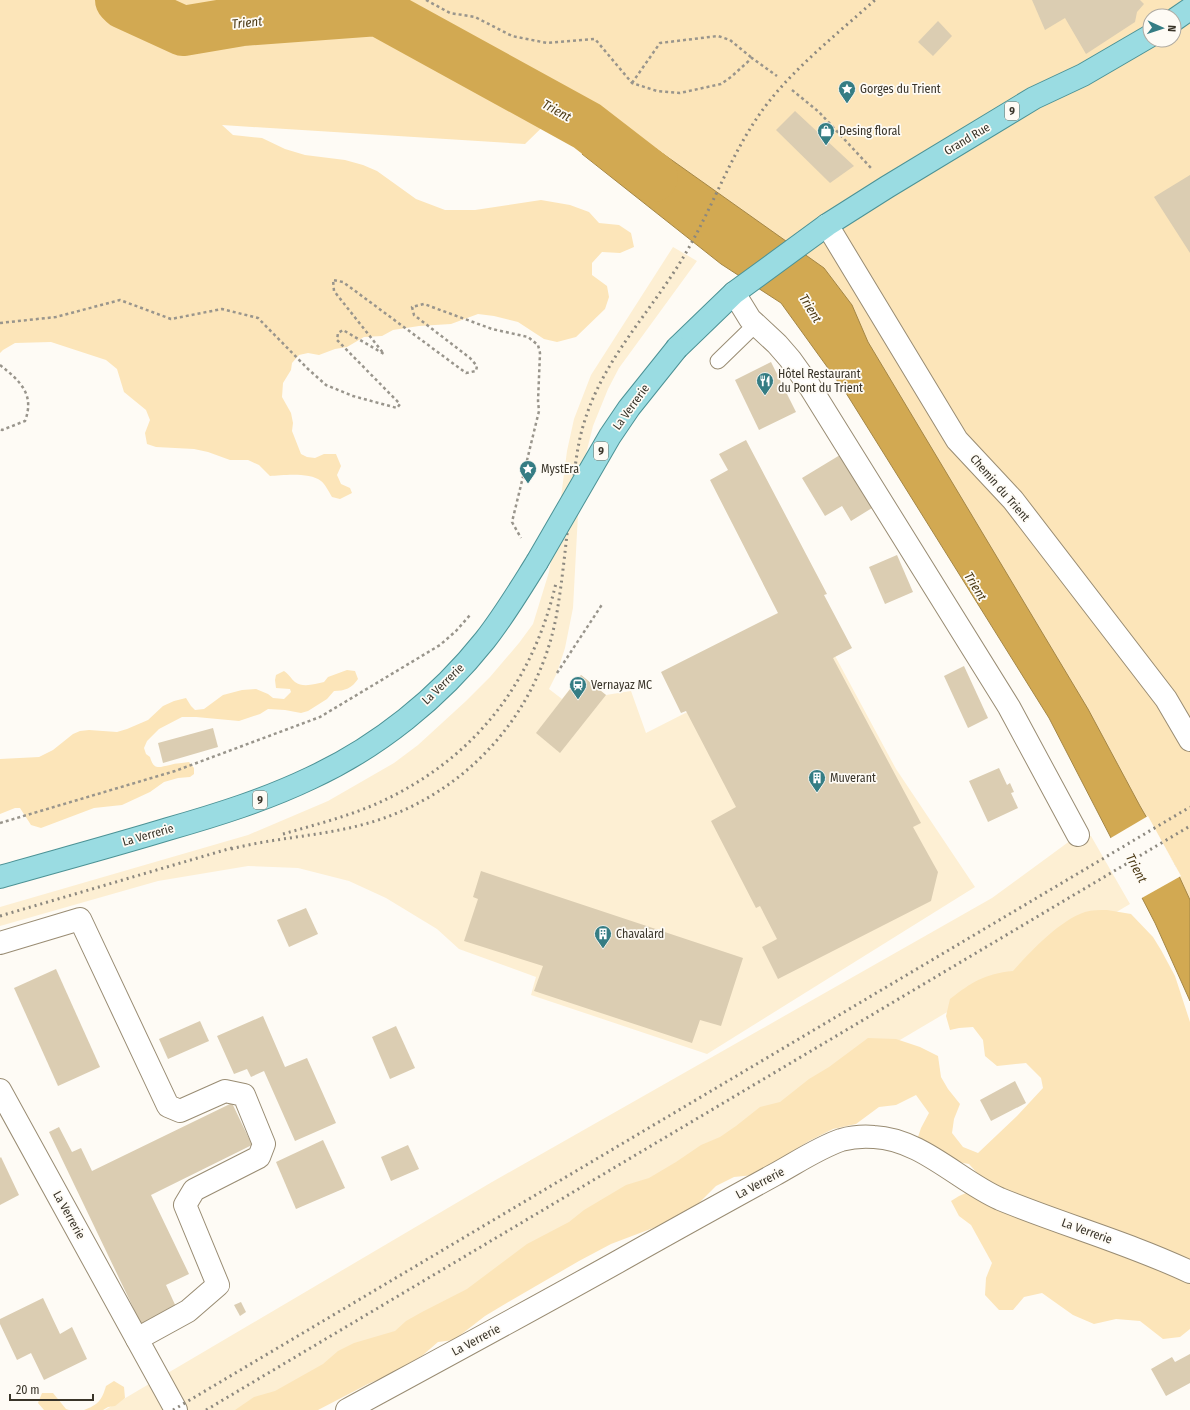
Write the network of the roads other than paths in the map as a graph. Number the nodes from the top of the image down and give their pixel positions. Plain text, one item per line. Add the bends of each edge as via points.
1 (1142, 41) edge
2 (827, 224) junction
3 (741, 287) junction
4 (756, 324) junction
5 (718, 361) dead end
6 (1190, 740) edge
7 (1078, 835) dead end
8 (0, 877) edge
9 (0, 943) edge
10 (0, 1090) edge
11 (1190, 1272) edge
12 (137, 1339) junction
13 (176, 1410) edge
14 (347, 1410) edge

1 - 2 main road, Grand Rue / 9 via 1083,75 1034,98
2 - 3 main road, Grand Rue / 9
2 - 6 street, Chemin du Trient via 957,440 1013,500 1166,699
3 - 4 street via 750,319
3 - 8 main road, La Verrerie / 9, bridge via 677,348 638,396 610,436 537,562 485,640 442,687 386,734 313,778 274,795
4 - 5 lane
4 - 7 street via 790,359 810,387 1009,707
9 - 12 street via 80,919 168,1106 180,1111 225,1091 244,1095 264,1144 259,1157 194,1190 185,1205 218,1285 188,1311
10 - 12 street, La Verrerie
11 - 14 street, La Verrerie via 1150,1254 998,1198 903,1143 875,1137 854,1138 823,1148
12 - 13 street, La Verrerie

